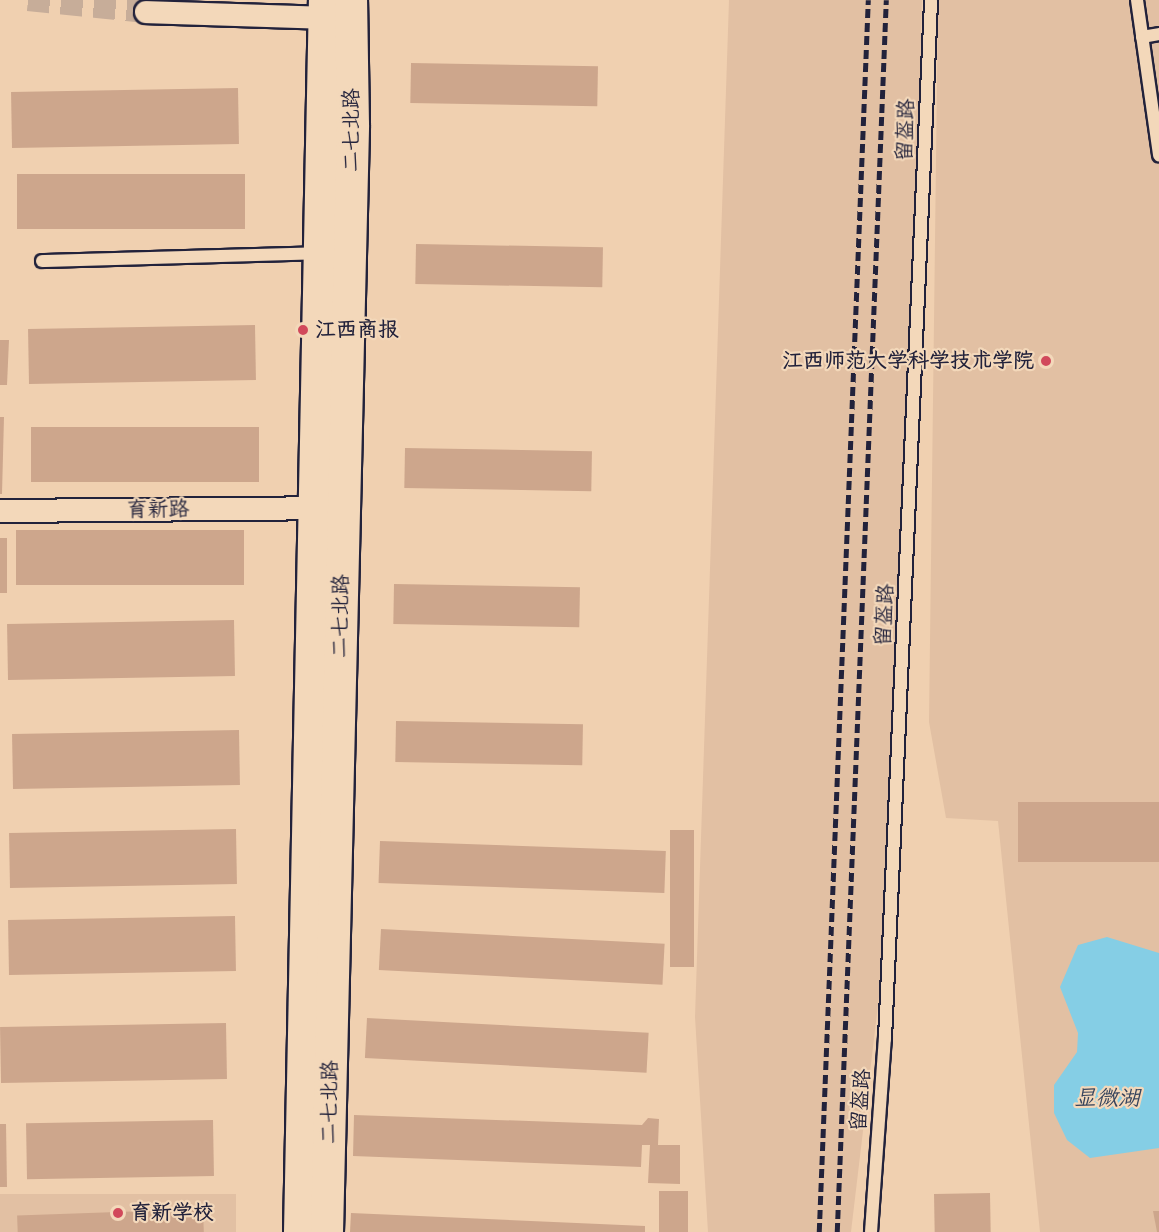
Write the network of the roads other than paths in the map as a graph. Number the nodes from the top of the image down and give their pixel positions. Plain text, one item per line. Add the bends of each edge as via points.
1 (351, 0) edge
2 (931, 0) edge
3 (1137, 0) edge
4 (257, 8) edge
5 (326, 9) edge
6 (146, 12) tunnel mouth
7 (1159, 34) edge
8 (1142, 37) junction
9 (1159, 154) edge
10 (321, 253) junction
11 (42, 261) dead end
12 (316, 508) junction
13 (0, 511) edge
14 (300, 1232) edge
15 (327, 1232) edge
16 (871, 1232) edge

1 - 15 main road, 二七北路 via 353,125
2 - 16 lane, 留盔路 via 885,1039
3 - 8 lane
4 - 5 street
4 - 6 street
5 - 10 main road, 二七北路
7 - 8 lane
8 - 9 lane
10 - 11 lane
10 - 12 main road, 二七北路
12 - 13 street, 育新路
12 - 14 main road, 二七北路

